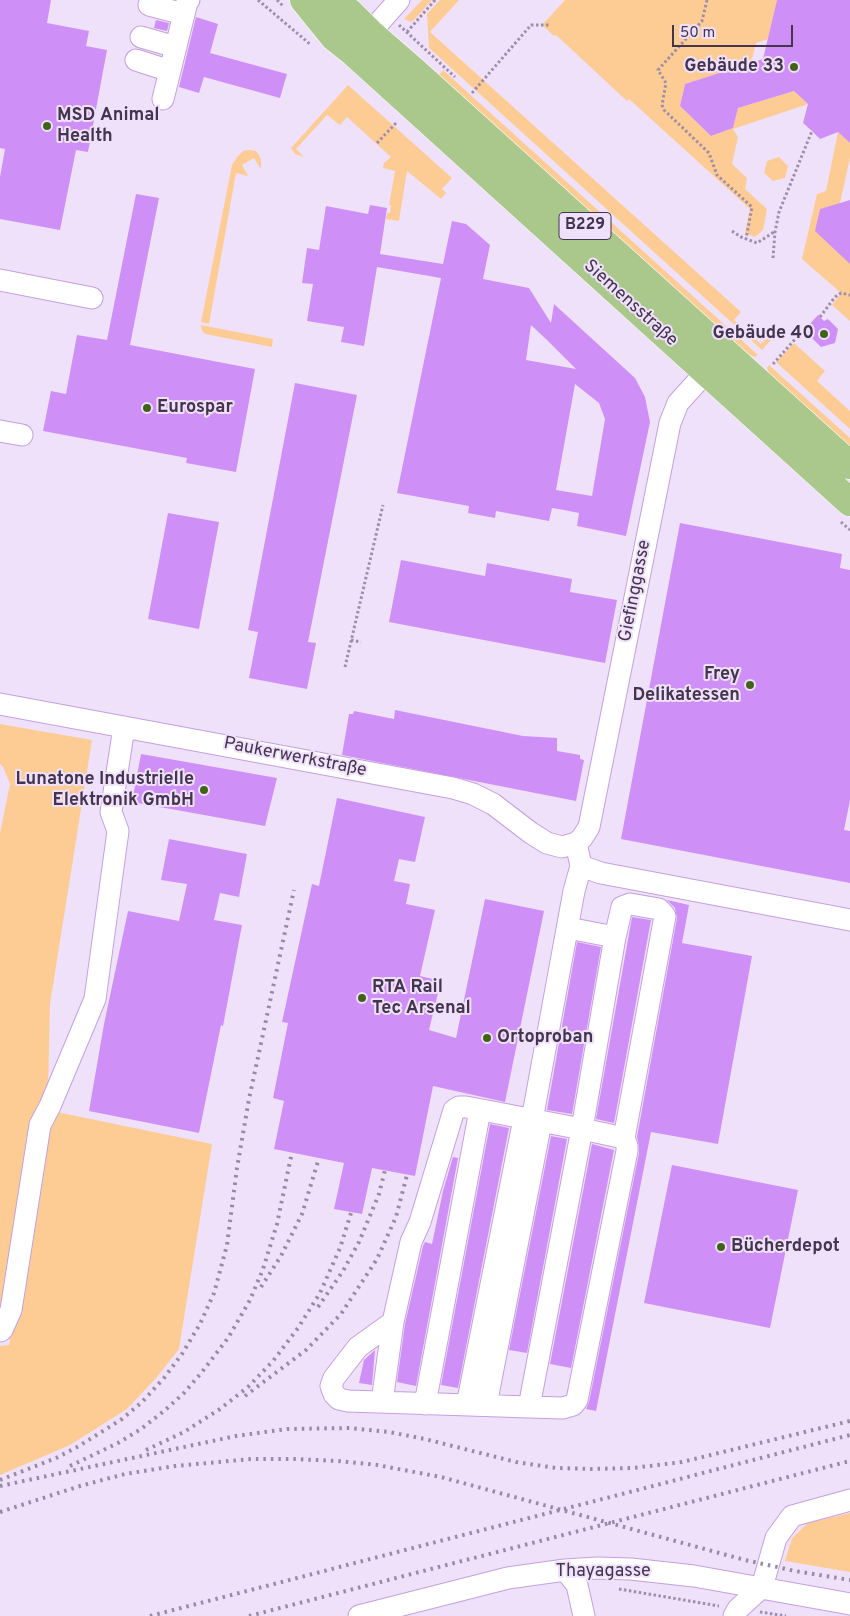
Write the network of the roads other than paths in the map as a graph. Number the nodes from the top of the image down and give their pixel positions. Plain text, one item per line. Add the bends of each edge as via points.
1 (304, 0) edge
2 (325, 0) edge
3 (399, 0) edge
4 (184, 9) edge
5 (362, 43) junction
6 (173, 59) junction
7 (163, 100) dead end
8 (0, 280) edge
9 (92, 298) dead end
10 (724, 352) junction
11 (705, 372) junction
12 (0, 431) edge
13 (22, 435) dead end
14 (850, 466) edge
15 (850, 502) edge
16 (0, 704) edge
17 (124, 727) junction
18 (576, 843) junction
19 (581, 866) junction
20 (850, 920) edge
21 (568, 928) junction
22 (616, 937) junction
23 (480, 1110) junction
24 (532, 1120) junction
25 (582, 1129) junction
26 (624, 1138) junction
27 (393, 1322) junction
28 (0, 1331) edge
29 (382, 1402) junction
30 (425, 1404) junction
31 (476, 1405) junction
32 (529, 1407) junction
33 (850, 1500) edge
34 (566, 1570) junction
35 (762, 1587) junction
36 (850, 1604) edge
37 (736, 1613) edge
38 (359, 1616) edge
39 (584, 1616) edge

1 - 5 main road, Siemensstraße / B229 via 334,37
2 - 5 main road, Siemensstraße / B229 via 350,12
3 - 5 street
4 - 6 street
4 - 6 street via 142,33
5 - 10 main road, Siemensstraße / B229 via 416,73
5 - 11 main road, Siemensstraße / B229
6 - 7 street
8 - 9 street
10 - 11 street, Giefinggasse
10 - 14 main road, Siemensstraße / B229
11 - 15 main road, Siemensstraße / B229
11 - 18 street, Giefinggasse via 678,403 670,423 589,827
12 - 13 street
16 - 17 street, Paukerwerkstraße
17 - 18 street, Paukerwerkstraße via 453,788 482,798 547,843 562,846
17 - 28 street via 112,812 118,831 95,999 40,1125 12,1310
18 - 19 street
19 - 20 street via 602,873
19 - 21 street
21 - 22 street
21 - 24 street
22 - 25 street
22 - 26 street via 625,905 659,909 665,916
23 - 24 street
23 - 27 street via 459,1107 450,1117 420,1222 411,1242
23 - 30 street
24 - 25 street
24 - 31 street
25 - 26 street
25 - 32 street
26 - 32 street via 627,1151 577,1400 573,1406 563,1408
27 - 29 street
27 - 29 street via 358,1347 331,1386 339,1399
29 - 30 street
30 - 31 street
31 - 32 street
33 - 35 street via 792,1516 776,1538
34 - 35 street, Thayagasse via 631,1569
34 - 38 street, Thayagasse via 508,1578
34 - 39 street via 576,1585
35 - 36 street, Thayagasse
35 - 37 street

